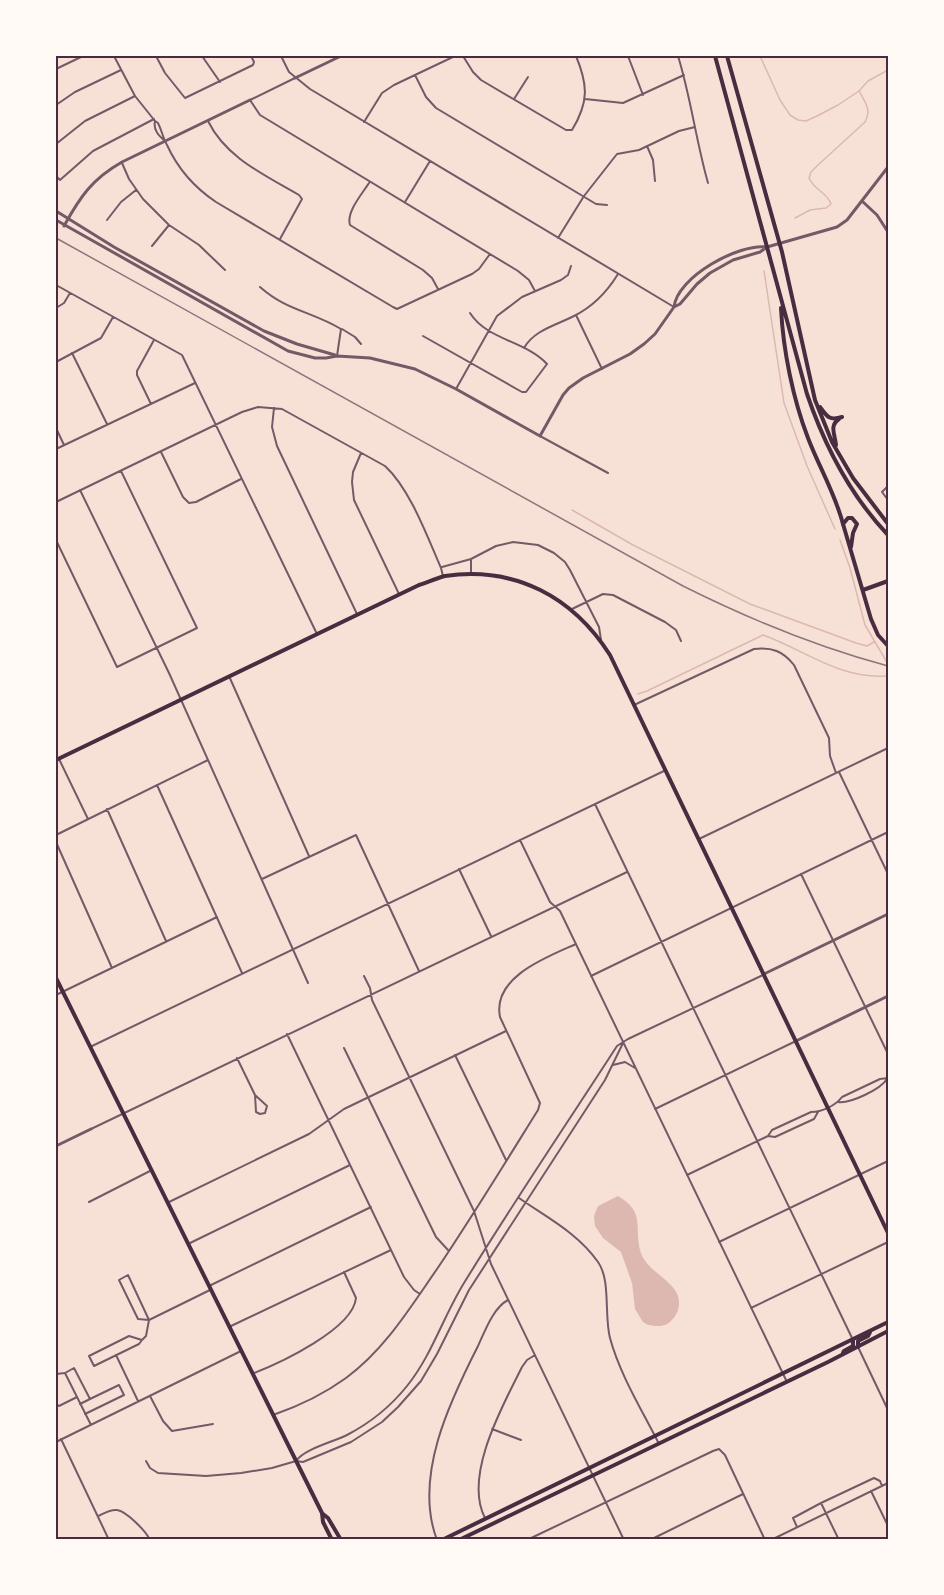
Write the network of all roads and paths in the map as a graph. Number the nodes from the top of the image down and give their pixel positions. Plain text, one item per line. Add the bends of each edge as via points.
1 (83, 56) edge
2 (114, 56) edge
3 (156, 56) edge
4 (202, 56) edge
5 (251, 56) edge
6 (281, 56) edge
7 (341, 56) edge
8 (455, 56) edge
9 (463, 56) edge
10 (576, 56) edge
11 (628, 56) edge
12 (678, 56) edge
13 (715, 56) edge
14 (727, 56) edge
15 (56, 69) edge
16 (121, 70) junction
17 (415, 75) junction
18 (684, 75) junction
19 (528, 77) dead end
20 (295, 78) junction
21 (220, 82) junction
22 (643, 95) junction
23 (135, 96) junction
24 (514, 99) junction
25 (585, 99) junction
26 (250, 100) junction
27 (56, 105) edge
28 (154, 120) junction
29 (208, 121) junction
30 (364, 122) junction
31 (695, 127) junction
32 (165, 141) junction
33 (56, 144) edge
34 (647, 146) junction
35 (430, 161) junction
36 (122, 162) junction
37 (888, 167) edge
38 (56, 176) edge
39 (654, 181) dead end
40 (370, 183) junction
41 (708, 183) dead end
42 (136, 190) junction
43 (584, 196) junction
44 (861, 201) junction
45 (405, 202) junction
46 (607, 205) dead end
47 (56, 211) edge
48 (68, 219) junction
49 (56, 220) edge
50 (107, 220) dead end
51 (169, 225) junction
52 (64, 226) junction
53 (888, 232) edge
54 (558, 238) junction
55 (280, 239) junction
56 (780, 243) junction
57 (152, 246) dead end
58 (767, 247) junction
59 (490, 254) junction
60 (720, 260) junction
61 (571, 266) dead end
62 (225, 270) dead end
63 (714, 271) junction
64 (618, 274) junction
65 (56, 285) edge
66 (260, 286) dead end
67 (438, 290) junction
68 (535, 291) junction
69 (70, 293) junction
70 (781, 298) junction
71 (674, 307) junction
72 (56, 308) edge
73 (470, 313) dead end
74 (576, 315) junction
75 (113, 317) junction
76 (341, 329) junction
77 (488, 330) junction
78 (423, 336) dead end
79 (154, 340) junction
80 (361, 344) dead end
81 (524, 348) junction
82 (72, 353) junction
83 (337, 356) junction
84 (56, 362) edge
85 (470, 362) junction
86 (602, 369) junction
87 (195, 383) junction
88 (456, 389) junction
89 (815, 400) junction
90 (151, 404) junction
91 (274, 408) junction
92 (107, 424) junction
93 (215, 424) junction
94 (56, 428) edge
95 (540, 436) junction
96 (64, 446) junction
97 (837, 448) junction
98 (56, 450) edge
99 (161, 452) junction
100 (361, 452) junction
101 (121, 471) junction
102 (608, 473) dead end
103 (241, 479) junction
104 (888, 486) edge
105 (80, 490) junction
106 (888, 500) edge
107 (56, 502) edge
108 (843, 524) junction
109 (888, 524) edge
110 (888, 535) edge
111 (56, 540) edge
112 (851, 547) junction
113 (471, 559) junction
114 (441, 568) junction
115 (471, 574) junction
116 (443, 576) junction
117 (888, 581) edge
118 (863, 590) junction
119 (399, 594) junction
120 (586, 602) junction
121 (572, 609) junction
122 (357, 614) junction
123 (316, 634) junction
124 (601, 640) junction
125 (681, 641) dead end
126 (888, 645) edge
127 (56, 648) edge
128 (157, 648) junction
129 (56, 656) edge
130 (229, 676) junction
131 (181, 699) junction
132 (634, 705) junction
133 (888, 748) edge
134 (57, 759) edge
135 (208, 760) junction
136 (666, 770) junction
137 (838, 772) junction
138 (157, 785) junction
139 (595, 804) junction
140 (107, 809) junction
141 (88, 819) junction
142 (888, 832) edge
143 (56, 835) edge
144 (698, 839) junction
145 (520, 840) junction
146 (872, 840) junction
147 (56, 842) edge
148 (309, 856) junction
149 (459, 868) junction
150 (628, 872) junction
151 (801, 874) junction
152 (888, 874) edge
153 (262, 879) junction
154 (388, 903) junction
155 (554, 906) junction
156 (732, 908) junction
157 (888, 914) edge
158 (217, 917) junction
159 (492, 936) junction
160 (834, 940) junction
161 (661, 941) junction
162 (167, 942) junction
163 (576, 944) junction
164 (292, 949) junction
165 (112, 969) junction
166 (419, 971) junction
167 (242, 973) junction
168 (764, 974) junction
169 (364, 976) dead end
170 (591, 976) junction
171 (56, 978) edge
172 (308, 983) dead end
173 (62, 992) junction
174 (371, 994) junction
175 (56, 995) edge
176 (888, 996) edge
177 (866, 1007) junction
178 (693, 1008) junction
179 (506, 1031) junction
180 (287, 1034) junction
181 (796, 1041) junction
182 (623, 1043) junction
183 (89, 1047) junction
184 (344, 1048) dead end
185 (888, 1054) edge
186 (455, 1055) junction
187 (237, 1058) junction
188 (613, 1065) junction
189 (635, 1068) junction
190 (726, 1075) junction
191 (410, 1078) junction
192 (888, 1078) edge
193 (255, 1095) junction
194 (369, 1098) junction
195 (838, 1102) junction
196 (828, 1108) junction
197 (655, 1109) junction
198 (818, 1112) junction
199 (122, 1114) junction
200 (329, 1120) junction
201 (91, 1128) joint
202 (768, 1136) junction
203 (758, 1142) junction
204 (56, 1146) edge
205 (506, 1160) junction
206 (888, 1161) edge
207 (350, 1165) junction
208 (150, 1171) junction
209 (860, 1174) junction
210 (687, 1175) junction
211 (519, 1198) junction
212 (89, 1202) dead end
213 (166, 1203) junction
214 (525, 1203) junction
215 (370, 1207) junction
216 (790, 1208) junction
217 (474, 1211) junction
218 (888, 1233) edge
219 (719, 1242) junction
220 (888, 1242) edge
221 (187, 1245) junction
222 (486, 1249) junction
223 (391, 1250) junction
224 (449, 1251) junction
225 (489, 1259) junction
226 (344, 1272) junction
227 (822, 1275) junction
228 (209, 1288) junction
229 (420, 1294) junction
230 (508, 1300) junction
231 (751, 1308) junction
232 (149, 1320) junction
233 (888, 1322) edge
234 (229, 1328) junction
235 (870, 1331) junction
236 (888, 1331) edge
237 (142, 1340) junction
238 (854, 1340) junction
239 (858, 1347) junction
240 (241, 1351) junction
241 (843, 1354) junction
242 (116, 1355) junction
243 (535, 1355) junction
244 (65, 1373) junction
245 (56, 1374) edge
246 (252, 1374) junction
247 (783, 1375) junction
248 (787, 1382) junction
249 (150, 1396) junction
250 (77, 1397) junction
251 (90, 1399) junction
252 (138, 1401) junction
253 (56, 1404) edge
254 (80, 1404) junction
255 (888, 1410) edge
256 (85, 1414) junction
257 (273, 1415) junction
258 (213, 1424) dead end
259 (90, 1425) junction
260 (492, 1429) junction
261 (655, 1436) junction
262 (61, 1439) junction
263 (521, 1440) dead end
264 (56, 1442) edge
265 (659, 1443) junction
266 (146, 1461) dead end
267 (296, 1461) junction
268 (590, 1467) junction
269 (593, 1475) junction
270 (888, 1483) edge
271 (882, 1486) junction
272 (872, 1491) junction
273 (743, 1494) junction
274 (606, 1502) junction
275 (821, 1503) junction
276 (322, 1513) junction
277 (826, 1513) junction
278 (98, 1516) junction
279 (485, 1518) junction
280 (888, 1526) edge
281 (797, 1527) junction
282 (109, 1539) edge
283 (150, 1539) edge
284 (332, 1539) edge
285 (341, 1539) edge
286 (437, 1539) edge
287 (442, 1539) edge
288 (459, 1539) edge
289 (527, 1539) edge
290 (624, 1539) edge
291 (650, 1539) edge
292 (765, 1539) edge
293 (771, 1539) edge
294 (839, 1539) edge

1 - 15 street
2 - 16 street
3 - 21 street via 185,98
4 - 21 street
5 - 21 street via 253,65
6 - 20 street
7 - 20 street
8 - 17 street
9 - 24 street via 478,77
10 - 25 street via 584,78
11 - 22 street
12 - 18 street
13 - 58 main road
14 - 56 main road
16 - 23 street
16 - 27 street
17 - 30 street via 382,93
17 - 43 street via 436,108
18 - 22 street
18 - 31 street
19 - 24 street
20 - 26 street
20 - 30 street
22 - 25 street via 623,103
23 - 28 street
23 - 33 street via 86,121
24 - 25 street via 566,130 572,130 578,121
26 - 29 street
26 - 40 street via 268,121
28 - 32 street via 158,135
28 - 38 street via 93,150 60,180
29 - 32 street
29 - 55 street via 232,154 299,195 302,200
30 - 35 street
31 - 34 street
31 - 41 street
32 - 36 street
32 - 55 street via 185,174 206,195
34 - 39 street via 653,160
34 - 43 street via 617,154
35 - 45 street
35 - 54 street
36 - 42 street
36 - 48 street via 92,184
37 - 44 street
40 - 45 street
40 - 67 street via 348,219 350,225 423,270
42 - 50 street
42 - 51 street
43 - 46 street via 596,204
43 - 54 street
44 - 53 street via 877,214
44 - 56 street via 837,227
45 - 59 street
47 - 48 street
48 - 52 street
48 - 83 street via 264,331
49 - 52 street
51 - 57 street
51 - 62 street via 199,245
52 - 83 street via 288,351 315,358
54 - 64 street
55 - 67 street via 397,309
56 - 58 street
56 - 89 main road
58 - 60 street via 758,246
58 - 63 street
58 - 70 main road
59 - 67 street via 479,269
59 - 68 street via 524,275
60 - 63 street
60 - 71 street via 688,283
61 - 68 street via 561,280
63 - 71 street
64 - 71 street
64 - 74 street via 604,295
65 - 69 street
66 - 76 street via 283,304
68 - 77 street via 503,310
69 - 72 street
69 - 75 street
70 - 108 main road via 797,404
70 - 110 main road via 822,437 853,491
71 - 86 street via 644,344
73 - 77 street via 475,322
74 - 81 street via 537,334
74 - 86 street
75 - 79 street
75 - 82 street via 101,338
76 - 80 street
76 - 83 street
77 - 81 street
77 - 85 street
78 - 85 street
79 - 87 street via 182,355
79 - 90 street via 137,371
81 - 85 street via 547,364 526,392
82 - 84 street
82 - 92 street
83 - 88 street via 396,363
85 - 88 street
86 - 95 street via 569,388
87 - 90 street
87 - 93 street
88 - 95 street
89 - 97 main road
89 - 97 main road via 829,418 842,417 832,428
90 - 92 street
91 - 93 street via 249,409
91 - 100 street via 289,412
91 - 122 street via 272,427 277,446
92 - 96 street
93 - 99 street
93 - 103 street
94 - 96 street
95 - 102 street
96 - 98 street
97 - 109 main road via 863,493
99 - 101 street
99 - 103 street via 189,502
100 - 114 street via 385,466 400,481
100 - 119 street via 353,472 354,500
101 - 105 street
101 - 128 street via 197,628
103 - 123 street
104 - 106 street via 882,492
105 - 107 street
105 - 128 street
108 - 112 main road
108 - 112 main road via 852,518 857,524
111 - 128 street via 117,667
112 - 118 main road
113 - 114 street
113 - 115 street
113 - 120 street via 502,544 528,543 565,562
114 - 116 street
115 - 116 main road
115 - 121 main road via 520,581
116 - 119 main road
117 - 118 main road
118 - 126 main road via 874,627
119 - 122 main road
120 - 121 street
120 - 124 street
120 - 125 street via 603,594 613,595 665,622 676,630
121 - 124 main road
122 - 123 main road
123 - 130 main road
124 - 132 main road
127 - 129 street
128 - 131 street
130 - 131 main road
130 - 148 street
131 - 134 main road
131 - 135 street
132 - 136 main road
132 - 137 street via 754,649 774,649 794,665 829,738 830,756
133 - 137 street
134 - 141 street
135 - 138 street
135 - 153 street
136 - 139 street
136 - 144 main road
137 - 144 street
137 - 146 street
138 - 140 street
138 - 158 street
139 - 145 street
139 - 150 street
140 - 141 street
140 - 162 street
141 - 143 street
142 - 146 street
144 - 156 main road
145 - 149 street
145 - 155 street
146 - 151 street
146 - 152 street
147 - 165 street
148 - 153 street
148 - 154 street via 356,835
149 - 154 street
149 - 159 street
150 - 155 street
150 - 161 street
151 - 156 street
151 - 160 street
153 - 164 street
154 - 164 street
154 - 166 street
155 - 159 street
155 - 163 street
156 - 161 street
156 - 168 main road
157 - 160 street
158 - 162 street
158 - 167 street
159 - 166 street
160 - 168 street
160 - 177 street
161 - 170 street
161 - 178 street
162 - 165 street
163 - 170 street
163 - 179 street via 531,966 505,990 498,1008
164 - 167 street
164 - 172 street
165 - 173 street
166 - 174 street
167 - 183 street
168 - 178 street
168 - 181 main road
169 - 174 street
170 - 182 street
171 - 173 main road
173 - 175 street
173 - 183 main road
174 - 180 street
174 - 191 street
176 - 177 street
177 - 181 street
177 - 185 street
178 - 182 street
178 - 190 street
179 - 186 street
179 - 205 street via 540,1103
180 - 187 street
180 - 200 street
181 - 190 street
181 - 196 main road
182 - 188 street
182 - 189 street
182 - 211 street via 616,1047
183 - 199 main road
184 - 194 street
186 - 191 street
186 - 205 street
187 - 193 street
187 - 199 street
188 - 189 street via 625,1062
188 - 214 street
189 - 197 street
190 - 197 street
190 - 203 street
191 - 194 street
191 - 217 street
192 - 195 street
192 - 195 street via 883,1085 845,1103
193 - 193 street via 256,1112 265,1113 267,1106
194 - 200 street
194 - 224 street via 436,1237
195 - 196 street
196 - 198 street
196 - 209 main road
197 - 210 street
198 - 202 street via 772,1130
198 - 202 street via 814,1119 775,1137
199 - 201 street
199 - 208 main road
200 - 207 street
200 - 213 street via 309,1134
201 - 204 street
202 - 203 street
203 - 210 street
203 - 216 street
205 - 217 street
206 - 209 street
207 - 215 street
207 - 221 street
208 - 212 street
208 - 213 main road
209 - 216 street
209 - 218 main road
210 - 219 street
211 - 214 street
211 - 222 street
213 - 221 main road
214 - 225 street
214 - 261 street via 565,1229 600,1266 611,1341
215 - 223 street
215 - 228 street
216 - 219 street
216 - 227 street
217 - 222 street
217 - 224 street
219 - 231 street
220 - 227 street
221 - 228 main road
222 - 225 street
222 - 267 street via 426,1359 398,1396 363,1426 300,1455
223 - 226 street
223 - 229 street via 410,1286
224 - 229 street
225 - 230 street
225 - 267 street via 432,1364 398,1407 351,1442 303,1462
226 - 234 street
226 - 246 street via 356,1298 352,1310 306,1348
227 - 231 street
227 - 238 street
228 - 232 street
228 - 234 main road
229 - 257 street via 386,1341 347,1377 318,1396
230 - 243 street
230 - 286 street via 498,1308 486,1330 442,1424 430,1506
231 - 247 street
232 - 232 street via 128,1275 118,1280 138,1319
232 - 237 street
233 - 235 main road
234 - 240 main road
235 - 238 main road
235 - 239 main road via 858,1341
236 - 239 main road
237 - 242 street
237 - 242 street via 129,1336 89,1356 94,1366
238 - 241 main road
238 - 247 main road
239 - 241 main road
239 - 255 street
240 - 246 main road
240 - 249 street
241 - 248 main road
242 - 252 street
243 - 260 street via 524,1363
243 - 268 street
244 - 245 street
244 - 250 street
244 - 251 street via 74,1368
246 - 257 main road
247 - 248 street
247 - 261 main road
248 - 265 main road
249 - 252 street
249 - 258 street via 162,1421 172,1431
250 - 253 street
250 - 254 street
251 - 254 street
251 - 256 street via 119,1385 124,1395
252 - 259 street
254 - 256 street
256 - 259 street
257 - 267 main road
259 - 262 street
260 - 263 street
260 - 279 street via 480,1478 479,1503
261 - 265 street
261 - 268 main road
262 - 264 street
262 - 278 street
265 - 269 main road
266 - 267 street via 158,1473 206,1476
267 - 276 main road
268 - 269 street
268 - 279 main road
269 - 274 street
269 - 288 main road
270 - 271 street
271 - 272 street
271 - 275 street via 873,1478
272 - 277 street
272 - 280 street
273 - 274 street via 720,1449
273 - 291 street
273 - 292 street
274 - 289 street
274 - 290 street
275 - 277 street
275 - 281 street via 793,1518
276 - 284 main road
276 - 285 main road
277 - 281 street
277 - 294 street
278 - 282 street
278 - 283 street via 110,1510 120,1511 147,1532
279 - 287 main road
281 - 293 street

